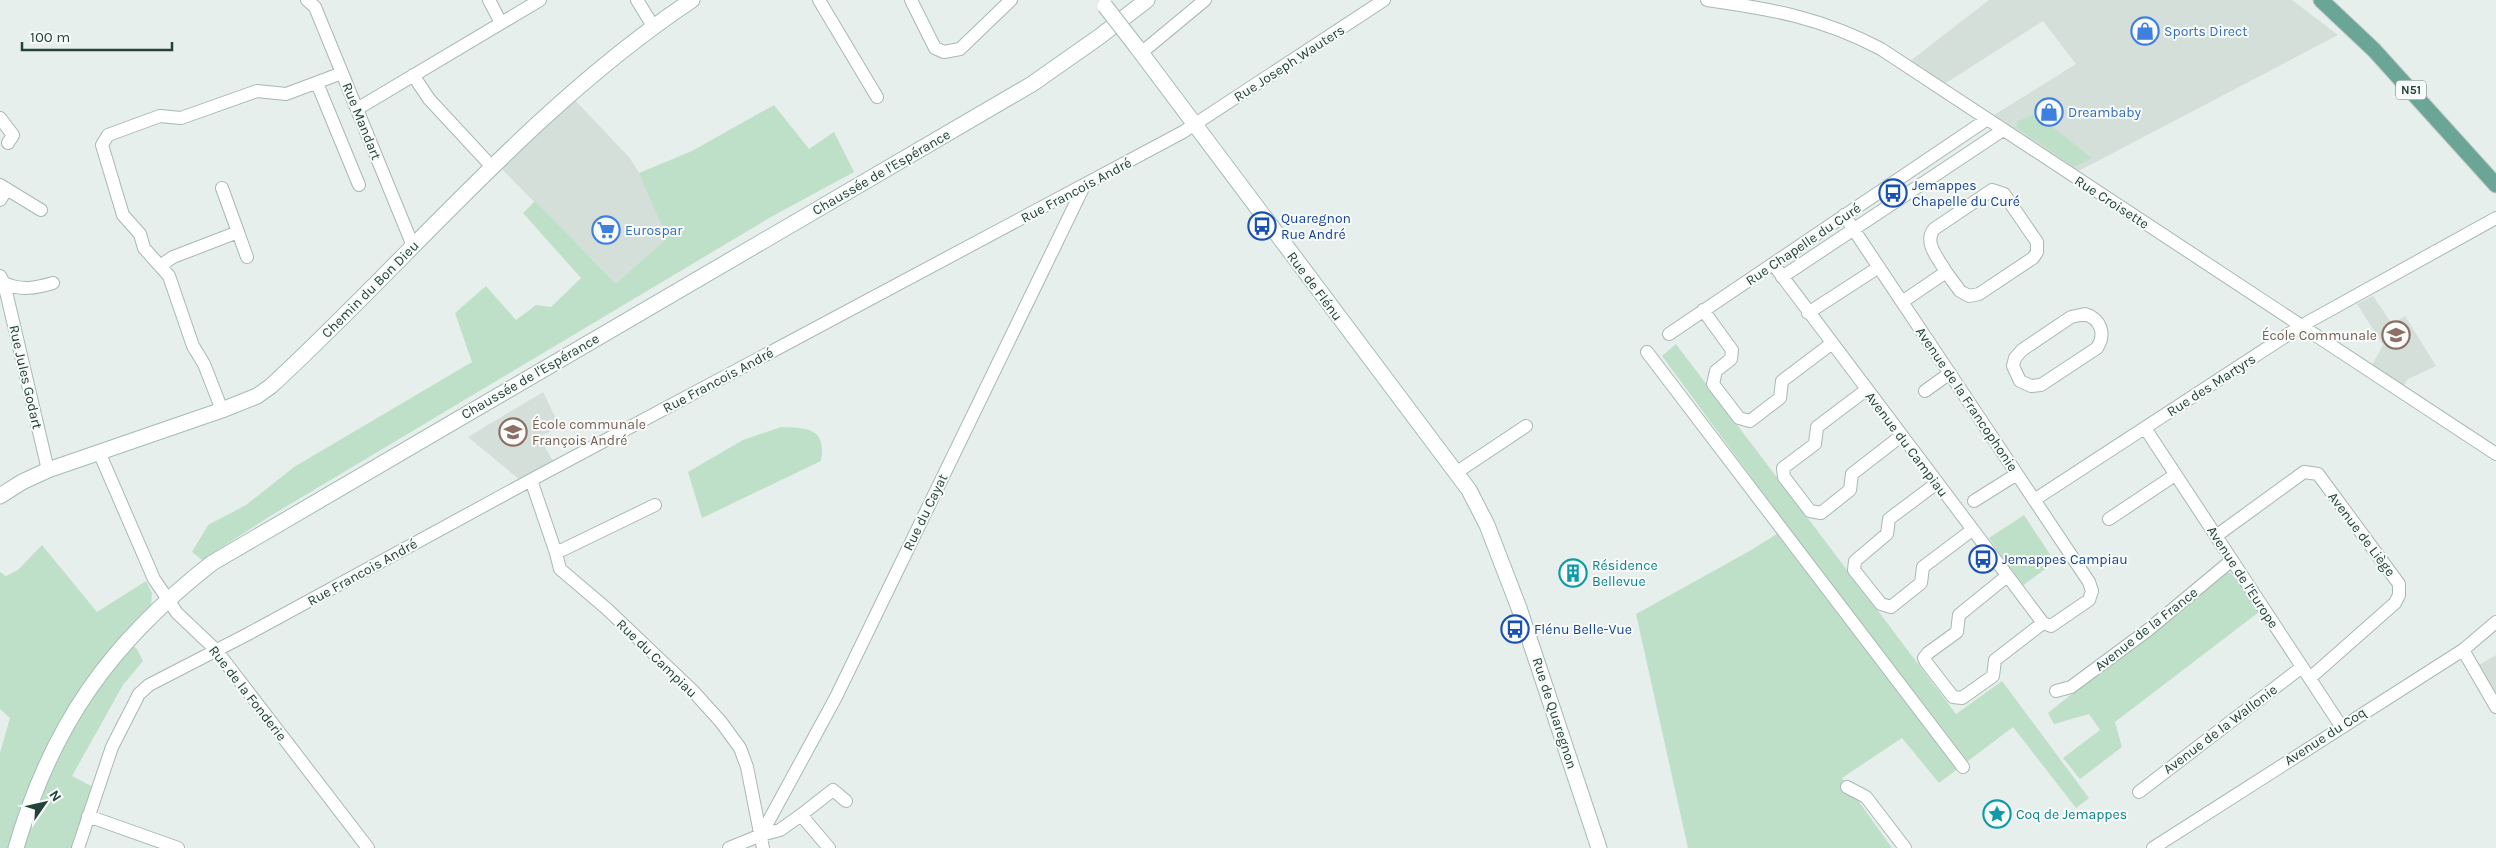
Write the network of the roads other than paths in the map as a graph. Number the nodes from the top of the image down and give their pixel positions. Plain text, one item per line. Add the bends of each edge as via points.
1 (489, 0) edge
2 (540, 0) edge
3 (637, 0) edge
4 (692, 0) edge
5 (819, 0) edge
6 (911, 0) edge
7 (1011, 0) edge
8 (1147, 0) edge
9 (1205, 0) edge
10 (1384, 0) edge
11 (1707, 0) edge
12 (2321, 0) edge
13 (315, 2) edge
14 (1103, 3) edge
15 (501, 23) junction
16 (653, 26) junction
17 (1139, 50) junction
18 (342, 73) junction
19 (413, 75) junction
20 (316, 83) junction
21 (877, 97) dead end
22 (357, 109) junction
23 (0, 118) edge
24 (1986, 120) junction
25 (1194, 125) junction
26 (2003, 130) junction
27 (8, 143) dead end
28 (493, 168) junction
29 (359, 185) dead end
30 (2496, 185) edge
31 (1084, 186) junction
32 (4, 187) edge
33 (222, 188) dead end
34 (0, 200) edge
35 (41, 210) dead end
36 (1844, 215) junction
37 (2496, 218) edge
38 (1854, 229) junction
39 (238, 232) junction
40 (413, 246) junction
41 (247, 257) dead end
42 (1773, 264) junction
43 (160, 266) junction
44 (1879, 267) junction
45 (1946, 272) junction
46 (1782, 277) junction
47 (2, 280) edge
48 (53, 283) dead end
49 (1902, 302) junction
50 (1703, 310) junction
51 (1808, 313) junction
52 (2301, 326) junction
53 (1669, 334) dead end
54 (1831, 344) junction
55 (1365, 352) joint
56 (1647, 352) dead end
57 (1950, 374) junction
58 (2052, 379) joint
59 (1866, 390) junction
60 (1924, 391) dead end
61 (222, 410) junction
62 (1526, 426) dead end
63 (2145, 428) junction
64 (1901, 436) junction
65 (99, 452) junction
66 (2496, 454) edge
67 (48, 470) junction
68 (1457, 472) junction
69 (2017, 474) junction
70 (2175, 475) junction
71 (530, 480) junction
72 (1937, 483) junction
73 (0, 496) edge
74 (2034, 500) junction
75 (1974, 501) dead end
76 (655, 505) dead end
77 (2109, 519) dead end
78 (1972, 530) junction
79 (2216, 536) junction
80 (556, 553) junction
81 (2232, 560) junction
82 (2007, 576) junction
83 (168, 599) junction
84 (2496, 622) edge
85 (2043, 623) junction
86 (216, 650) junction
87 (2463, 650) junction
88 (2302, 666) junction
89 (2310, 678) junction
90 (2056, 692) dead end
91 (2496, 707) edge
92 (2341, 726) junction
93 (1963, 767) dead end
94 (1847, 787) dead end
95 (2139, 792) dead end
96 (846, 801) dead end
97 (801, 815) junction
98 (88, 816) junction
99 (761, 835) junction
100 (16, 848) edge
101 (78, 848) edge
102 (178, 848) edge
103 (368, 848) edge
104 (730, 848) edge
105 (763, 848) edge
106 (829, 848) edge
107 (1599, 848) edge
108 (1906, 848) edge
109 (2153, 848) edge

1 - 15 street
2 - 15 street
3 - 16 street
4 - 16 street, Chemin du Bon Dieu
5 - 21 street
6 - 7 street via 936,48 944,52 960,48
8 - 83 street, Chaussée de l'Espérance via 1032,84 238,546
9 - 17 street
10 - 25 street, Rue Joseph Wauters
11 - 24 street, Rue Croisette via 1780,11 1835,26 1881,49
12 - 30 main road, N51 via 2374,50
13 - 18 street, Rue Mandart
14 - 17 street, Rue de Flénu, bridge
15 - 19 street
16 - 28 street, Chemin du Bon Dieu via 596,71
17 - 25 street, Rue de Flénu
18 - 20 street
18 - 22 street, Rue Mandart
19 - 22 street
19 - 28 street via 429,99
20 - 29 street
20 - 43 street via 286,94 257,91 181,118 160,116 108,135 102,145 124,215 140,234 144,248
22 - 40 street, Rue Mandart
23 - 27 street via 13,134
24 - 26 street, Rue Croisette
24 - 36 street, Rue Chapelle du Curé
25 - 31 street, Rue Francois André
25 - 55 street, Rue de Flénu
26 - 38 street
26 - 52 street, Rue Croisette
28 - 40 street, Chemin du Bon Dieu
31 - 71 street, Rue Francois André
31 - 99 street, Rue du Cayat via 836,697
32 - 34 street
32 - 35 street
33 - 39 street
36 - 38 street, Avenue de la Francophonie
36 - 42 street, Rue Chapelle du Curé
37 - 52 street, Rue des Martyrs
38 - 44 street, Avenue de la Francophonie
38 - 46 street
39 - 41 street
39 - 43 street via 173,257
40 - 61 street, Chemin du Bon Dieu via 271,386
42 - 46 street, Avenue du Campiau
42 - 50 street, Rue Chapelle du Curé
43 - 61 street via 169,276 193,346 204,364
44 - 49 street, Avenue de la Francophonie
44 - 51 street
45 - 45 street via 1960,291 1969,296 1979,294 2033,258 2037,242 2004,194 1992,190 1929,235 1929,242
45 - 49 street
46 - 51 street, Avenue du Campiau
47 - 48 street via 13,287 25,288
47 - 67 street, Rue Jules Godart
49 - 57 street, Avenue de la Francophonie
50 - 53 street, Rue Chapelle du Curé
50 - 54 street via 1732,350 1731,359 1716,371 1713,384 1739,418 1750,421 1780,398 1782,381
51 - 54 street, Avenue du Campiau
52 - 63 street, Rue des Martyrs
52 - 66 street, Rue Croisette
54 - 59 street, Avenue du Campiau
55 - 68 street, Rue de Quaregnon
56 - 93 street
57 - 60 street
57 - 69 street, Avenue de la Francophonie
58 - 58 street via 2099,345 2102,329 2093,317 2085,314 2071,317 2018,353 2014,366 2025,385 2037,386
59 - 64 street, Avenue du Campiau
59 - 64 street via 1817,427 1815,444 1783,468 1784,477 1810,510 1820,513 1850,490 1852,474
61 - 65 street, Chemin du Bon Dieu
62 - 68 street
63 - 70 street, Avenue de l'Europe
63 - 74 street, Rue des Martyrs
64 - 72 street, Avenue du Campiau
65 - 67 street, Chemin du Bon Dieu
65 - 83 street, Rue de la Fonderie via 154,580
67 - 73 street, Chemin du Bon Dieu
68 - 107 street, Rue de Quaregnon via 1487,525 1519,608
69 - 74 street, Avenue de la Francophonie
69 - 75 street
70 - 77 street
70 - 79 street, Avenue de l'Europe
71 - 80 street, Rue du Campiau
71 - 86 street, Rue Francois André
72 - 78 street, Avenue du Campiau
72 - 78 street via 1889,520 1887,534 1854,561 1854,570 1880,604 1891,606 1921,584 1923,567
74 - 85 street, Avenue de la Francophonie via 2092,591 2089,600 2051,626
76 - 80 street
78 - 82 street, Avenue du Campiau
79 - 81 street, Avenue de l'Europe
79 - 89 street, Avenue de Liège via 2304,472 2318,474 2399,584 2395,603
80 - 99 street, Rue du Campiau via 560,569 693,691 732,736 748,767
81 - 88 street, Avenue de l'Europe
81 - 90 street, Avenue de la France via 2148,630 2071,687
82 - 85 street, Avenue du Campiau
82 - 85 street via 1960,615 1957,632 1928,653 1924,658 1926,662 1953,696 1962,698 1993,676 1995,660
83 - 86 street, Rue de la Fonderie via 182,619
83 - 100 street, Chaussée de l'Espérance via 109,660 72,712 30,803
84 - 87 street, Avenue du Coq
86 - 98 street, Rue Francois André via 162,677 139,694 112,747
86 - 103 street, Rue de la Fonderie
87 - 91 street
87 - 92 street, Avenue du Coq
88 - 89 street, Avenue de l'Europe
88 - 95 street, Avenue de la Wallonie
89 - 92 street, Avenue de l'Europe
92 - 109 street, Avenue du Coq
94 - 108 street via 1866,797
96 - 97 street via 833,790
97 - 99 street via 780,830
97 - 106 street
98 - 101 street, Rue Francois André
98 - 102 street
99 - 104 street
99 - 105 street, Rue du Campiau

